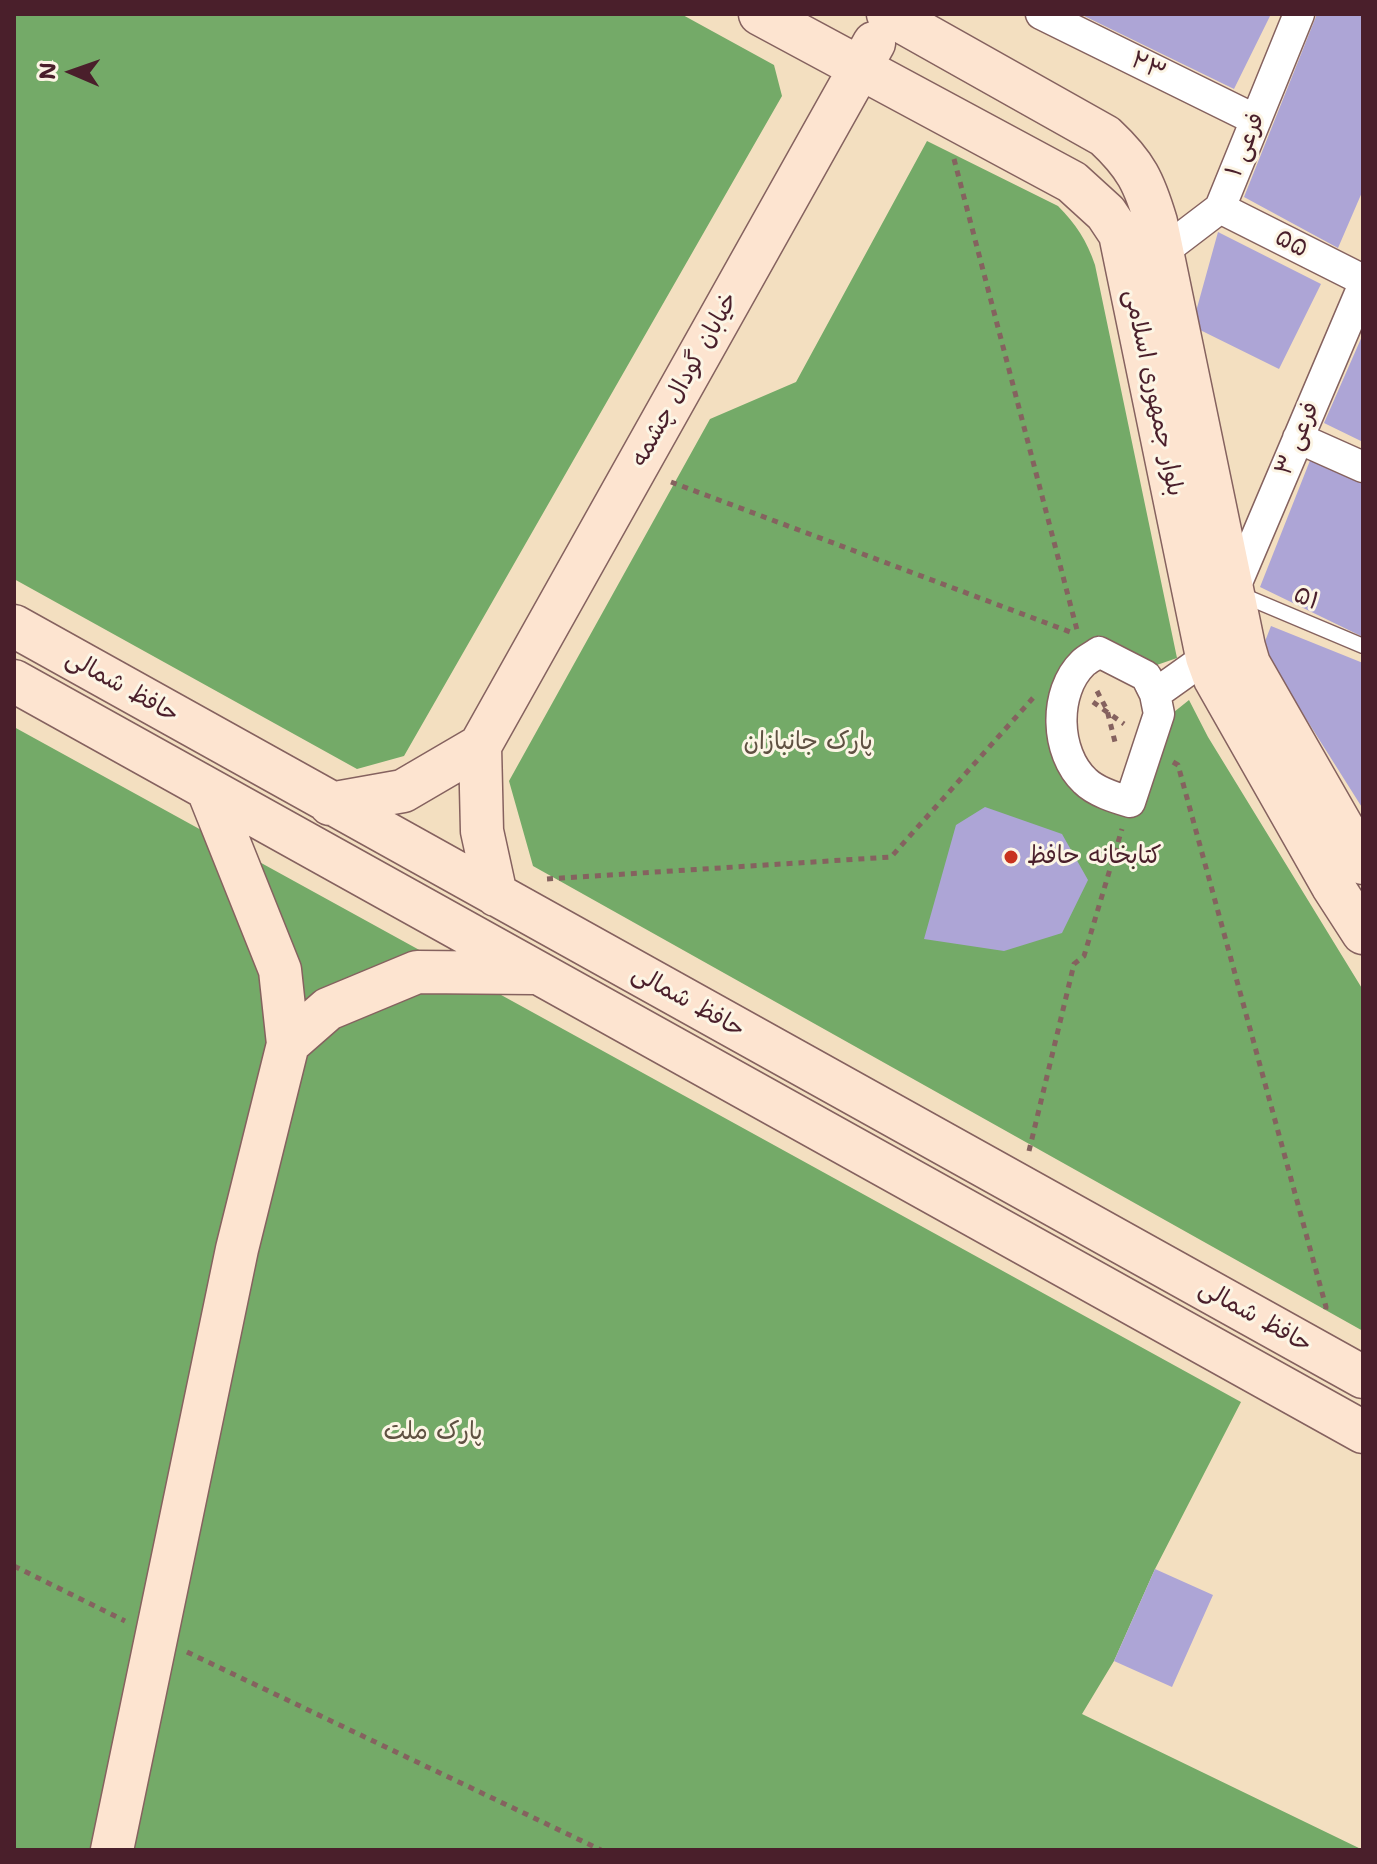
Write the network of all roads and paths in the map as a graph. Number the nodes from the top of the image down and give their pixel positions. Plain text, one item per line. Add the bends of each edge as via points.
1 (760, 14) edge
2 (889, 14) edge
3 (1041, 14) edge
4 (1299, 14) edge
5 (860, 67) junction
6 (941, 112) junction
7 (1256, 120) junction
8 (1220, 208) junction
9 (1161, 253) junction
10 (1363, 283) edge
11 (1298, 438) junction
12 (1363, 467) edge
13 (636, 469) junction
14 (1233, 592) junction
15 (14, 626) edge
16 (1363, 646) edge
17 (1207, 657) junction
18 (1075, 675) junction
19 (14, 681) edge
20 (1155, 694) junction
21 (1107, 710) junction
22 (1150, 744) junction
23 (480, 746) junction
24 (208, 790) junction
25 (1130, 802) junction
26 (330, 804) junction
27 (1363, 863) edge
28 (494, 889) junction
29 (1363, 933) edge
30 (537, 973) junction
31 (288, 1044) junction
32 (1020, 1187) junction
33 (1322, 1355) junction
34 (1363, 1377) edge
35 (1363, 1432) edge
36 (14, 1566) edge
37 (156, 1637) junction
38 (112, 1850) edge
39 (601, 1850) edge

1 - 5 main road, بلوار جمهوری اسلامی
2 - 5 main road, خیابان گودال چشمه
2 - 9 main road, بلوار جمهوری اسلامی via 1105,136 1131,160 1146,191
3 - 7 street, ۲۳
4 - 7 street, فرعی ۱
5 - 6 main road, بلوار جمهوری اسلامی
5 - 13 main road, خیابان گودال چشمه
6 - 13 path via 1078,635
6 - 17 main road, بلوار جمهوری اسلامی via 1072,182 1120,234
7 - 8 street, فرعی ۱
8 - 9 street, فرعی ۱
8 - 10 street, ۵۵
9 - 14 main road, بلوار جمهوری اسلامی
10 - 11 street, فرعی ۳
11 - 12 street
11 - 14 street, فرعی ۳
13 - 23 main road, خیابان گودال چشمه
14 - 16 lane, ۵۱
14 - 27 main road, بلوار جمهوری اسلامی via 1249,664
15 - 26 main road, حافظ شمالی
17 - 20 street
17 - 29 main road, بلوار جمهوری اسلامی
18 - 20 street via 1099,652 1146,676
18 - 21 path
18 - 21 path
18 - 25 street via 1061,721 1073,763 1086,782
18 - 28 path via 1029,699 891,857
19 - 24 main road, حافظ شمالی
20 - 22 street via 1159,714
21 - 22 path
21 - 25 path
22 - 25 street
22 - 33 path via 1178,765 1326,1307
23 - 26 main road via 403,791
23 - 28 main road via 482,831
24 - 30 main road, حافظ شمالی
24 - 31 main road via 280,970
25 - 32 path via 1084,956 1074,964
26 - 28 main road, حافظ شمالی
28 - 32 main road, حافظ شمالی
30 - 31 main road via 417,972 328,1009
30 - 35 main road, حافظ شمالی
31 - 37 main road via 237,1249
32 - 33 main road, حافظ شمالی
33 - 34 main road, حافظ شمالی
36 - 37 path
37 - 38 main road
37 - 39 path

